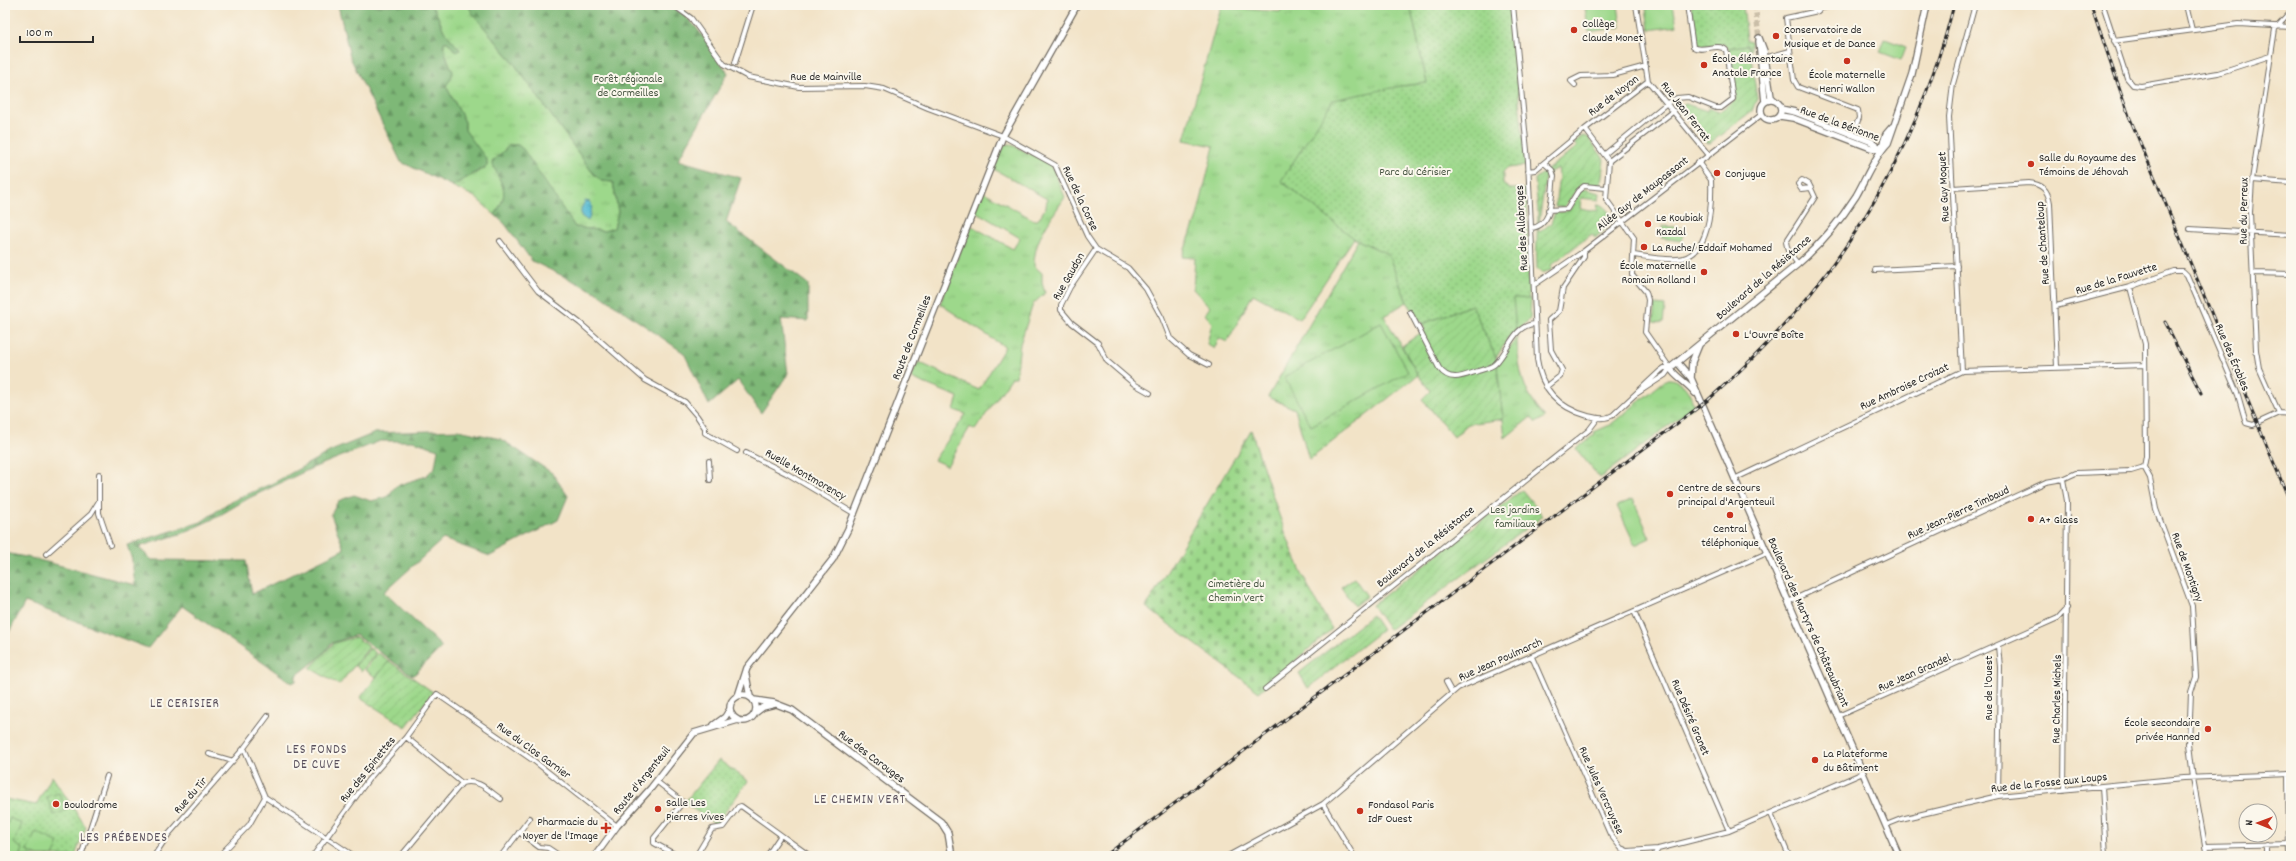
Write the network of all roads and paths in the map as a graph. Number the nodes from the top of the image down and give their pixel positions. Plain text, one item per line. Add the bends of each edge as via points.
1 (673, 5) edge
2 (753, 5) edge
3 (1068, 5) edge
4 (1513, 5) edge
5 (1637, 5) edge
6 (1687, 5) edge
7 (1843, 5) edge
8 (1927, 5) edge
9 (1976, 5) edge
10 (2105, 5) edge
11 (2143, 5) edge
12 (2174, 5) edge
13 (2186, 5) edge
14 (1076, 6) edge
15 (682, 7) edge
16 (1820, 7) edge
17 (2291, 12) edge
18 (2278, 25) junction
19 (2291, 27) edge
20 (2192, 30) junction
21 (2114, 41) junction
22 (1790, 51) junction
23 (2270, 56) junction
24 (1763, 58) junction
25 (735, 63) dead end
26 (1646, 66) junction
27 (1648, 81) junction
28 (1574, 85) dead end
29 (1774, 100) junction
30 (1765, 102) junction
31 (1667, 103) junction
32 (1781, 109) junction
33 (1674, 112) junction
34 (1761, 115) junction
35 (1780, 116) junction
36 (1585, 129) junction
37 (1633, 131) junction
38 (1852, 135) junction
39 (1002, 136) junction
40 (1639, 138) junction
41 (1881, 149) junction
42 (1605, 154) junction
43 (1708, 154) junction
44 (1609, 161) junction
45 (1698, 162) junction
46 (1544, 163) junction
47 (1528, 171) junction
48 (2252, 180) junction
49 (2291, 183) edge
50 (1606, 188) junction
51 (1811, 188) dead end
52 (1953, 188) junction
53 (1548, 210) junction
54 (1622, 220) junction
55 (1531, 228) junction
56 (2190, 229) dead end
57 (2251, 233) junction
58 (2291, 235) edge
59 (500, 241) dead end
60 (1096, 249) junction
61 (1584, 251) junction
62 (1634, 255) junction
63 (1798, 264) junction
64 (1957, 266) junction
65 (1874, 270) dead end
66 (2181, 270) joint
67 (2254, 274) junction
68 (2291, 274) edge
69 (1534, 285) junction
70 (2130, 287) junction
71 (2056, 306) junction
72 (1410, 312) dead end
73 (1535, 324) junction
74 (1700, 343) junction
75 (1677, 362) junction
76 (1209, 365) dead end
77 (2145, 365) junction
78 (2057, 367) junction
79 (1670, 368) junction
80 (1962, 371) junction
81 (1691, 378) junction
82 (1546, 387) junction
83 (1150, 393) dead end
84 (1699, 398) junction
85 (2279, 414) junction
86 (2291, 414) edge
87 (1598, 418) junction
88 (737, 450) dead end
89 (746, 453) dead end
90 (709, 461) dead end
91 (2144, 467) junction
92 (99, 474) dead end
93 (1734, 479) junction
94 (2063, 479) junction
95 (710, 480) dead end
96 (99, 501) junction
97 (855, 514) junction
98 (110, 545) dead end
99 (1767, 553) junction
100 (46, 554) dead end
101 (1788, 602) junction
102 (2067, 608) junction
103 (1634, 611) junction
104 (1998, 646) junction
105 (1532, 656) junction
106 (748, 667) junction
107 (1446, 682) dead end
108 (1265, 689) dead end
109 (1452, 693) junction
110 (437, 694) joint
111 (738, 696) junction
112 (752, 698) junction
113 (778, 704) junction
114 (730, 709) junction
115 (755, 713) junction
116 (268, 716) dead end
117 (1838, 716) junction
118 (738, 720) junction
119 (712, 727) junction
120 (406, 737) junction
121 (244, 748) junction
122 (209, 754) dead end
123 (233, 761) junction
124 (1863, 773) junction
125 (2290, 774) edge
126 (108, 776) dead end
127 (2193, 778) junction
128 (656, 780) junction
129 (462, 783) junction
130 (2102, 786) junction
131 (2064, 790) junction
132 (1998, 796) junction
133 (265, 797) junction
134 (502, 800) dead end
135 (1323, 804) junction
136 (1771, 814) junction
137 (530, 818) dead end
138 (1886, 825) junction
139 (617, 826) junction
140 (1729, 831) junction
141 (520, 832) junction
142 (781, 835) junction
143 (326, 837) junction
144 (2266, 844) junction
145 (2289, 844) edge
146 (2205, 846) junction
147 (1658, 848) junction
148 (81, 856) edge
149 (154, 856) edge
150 (219, 856) edge
151 (313, 856) edge
152 (354, 856) edge
153 (400, 856) edge
154 (501, 856) edge
155 (560, 856) edge
156 (595, 856) edge
157 (678, 856) edge
158 (696, 856) edge
159 (767, 856) edge
160 (810, 856) edge
161 (952, 856) edge
162 (1228, 856) edge
163 (1354, 856) edge
164 (1654, 856) edge
165 (1790, 856) edge
166 (1899, 856) edge
167 (2106, 856) edge
168 (2207, 856) edge
169 (2266, 856) edge
170 (2288, 856) edge

1 - 15 street, Rue de Mainville
2 - 25 street
3 - 14 street
4 - 47 street, Rue des Allobroges
5 - 26 street, Rue de Noyon
6 - 31 street via 1693,47 1701,50 1724,48 1733,99 1721,108 1688,97 1677,98
7 - 16 street
8 - 41 main road, Boulevard de la Résistance via 1912,74 1888,143
9 - 52 street, Rue Guy Moquet via 1950,100
10 - 21 street
11 - 12 street
13 - 20 street
14 - 39 main road, Route de Cormeilles
15 - 39 street, Rue de Mainville via 703,32 724,64 748,77 799,87 865,86 884,89
16 - 22 street via 1818,11 1786,18
17 - 18 street, Rue du Perreux
18 - 19 street
18 - 20 street via 2238,24
18 - 23 street, Rue du Perreux
20 - 21 street
21 - 23 street via 2127,78 2137,86 2218,73
22 - 24 street
22 - 38 street via 1797,85 1859,111
23 - 48 street, Rue du Perreux
24 - 29 main road via 1771,97
24 - 30 main road
26 - 27 street, Rue de Noyon
26 - 28 street via 1613,75 1581,76 1571,81
27 - 31 street, Rue Jean Ferrat
27 - 36 street, Rue de Noyon
29 - 30 main road
29 - 32 main road
30 - 34 main road via 1760,109
31 - 33 street, Rue Jean Ferrat
31 - 37 street
32 - 35 main road
32 - 38 main road, Rue de la Bérionne
33 - 40 street
33 - 43 street, Rue Jean Ferrat
34 - 35 main road via 1770,121
34 - 43 street, Allée Guy de Maupassant
35 - 41 main road, Rue de la Bérionne via 1793,118 1871,148
36 - 42 street
36 - 46 street, Rue de Noyon
37 - 40 street
37 - 42 street
38 - 41 main road, Rue de la Bérionne via 1872,142
39 - 60 street, Rue de la Corse via 1055,165 1087,236
39 - 97 main road, Route de Cormeilles
40 - 44 street
41 - 63 main road, Boulevard de la Résistance via 1838,221
42 - 44 street
43 - 45 street, Allée Guy de Maupassant
44 - 50 street
45 - 54 street, Allée Guy de Maupassant
45 - 62 street via 1712,180 1705,235 1701,246 1687,257 1676,260
46 - 47 street, Rue de Noyon via 1535,170
46 - 53 street via 1552,170 1554,176
47 - 55 street, Rue des Allobroges
48 - 49 street
48 - 57 street, Rue du Perreux
50 - 53 street via 1584,186 1567,209
50 - 54 street via 1606,199
51 - 63 street via 1815,199 1786,242 1788,251
52 - 64 street, Rue Guy Moquet
52 - 71 street, Rue de Chanteloup via 2029,183 2046,190 2050,203
53 - 55 street via 1546,221 1536,228
54 - 61 street, Allée Guy de Maupassant
54 - 62 street via 1634,238
55 - 69 street, Rue des Allobroges
56 - 57 street
57 - 58 street
57 - 67 street, Rue du Perreux
59 - 88 street via 538,291 586,328 640,376 685,402 705,428 705,433
60 - 76 street, Rue de la Corse via 1128,268 1146,289 1170,338 1189,355
60 - 83 street, Rue Gaudon via 1070,287 1061,310 1072,323 1098,343 1107,361 1134,384
61 - 69 street, Allée Guy de Maupassant
61 - 82 street via 1584,257 1563,288 1560,309 1549,320 1551,350 1562,370 1560,376
62 - 79 street via 1632,275 1646,292 1648,300 1646,332
63 - 74 main road, Boulevard de la Résistance
64 - 65 street
64 - 80 street, Rue Guy Moquet
66 - 70 street, Rue de la Fauvette via 2174,270
66 - 85 street, Rue des Érables via 2187,275 2231,376 2246,423 2257,423
67 - 68 street
67 - 85 street, Rue du Perreux via 2256,350 2259,368
69 - 73 street, Rue des Allobroges
70 - 71 street, Rue de la Fauvette
70 - 77 street, Rue de Montigny via 2143,334
71 - 78 street, Rue de Chanteloup
72 - 73 street via 1439,368 1444,375 1452,378 1494,365 1514,335 1526,326
73 - 82 street, Rue des Allobroges via 1538,364
74 - 75 main road, Boulevard de la Résistance
74 - 81 main road, Boulevard des Martyrs de Châteaubriant via 1692,362
75 - 79 main road, Boulevard de la Résistance
75 - 81 main road, Boulevard des Martyrs de Châteaubriant
77 - 78 street, Rue Ambroise Croizat
77 - 91 street, Rue de Montigny
78 - 80 street, Rue Ambroise Croizat
79 - 84 main road, Boulevard des Martyrs de Châteaubriant
79 - 87 street, Boulevard de la Résistance via 1658,381 1636,394 1609,417
80 - 93 street, Rue Ambroise Croizat
81 - 84 main road, Boulevard des Martyrs de Châteaubriant
82 - 87 street, Rue des Allobroges via 1562,405
84 - 93 main road, Boulevard des Martyrs de Châteaubriant
85 - 86 street
87 - 108 street, Boulevard de la Résistance via 1595,424
89 - 97 street, Ruelle Montmorency via 786,473
90 - 95 street
91 - 94 street, Rue Jean-Pierre Timbaud via 2130,471 2076,472
91 - 127 street, Rue de Montigny via 2150,478 2156,509 2194,616 2196,677 2192,692 2189,744
92 - 96 street
93 - 99 main road, Boulevard des Martyrs de Châteaubriant
94 - 101 street, Rue Jean-Pierre Timbaud via 2046,482
94 - 102 street via 2067,501
96 - 98 street via 99,513
96 - 100 street via 91,514
97 - 106 main road, Route de Cormeilles via 833,559
99 - 101 main road, Boulevard des Martyrs de Châteaubriant
99 - 103 street, Rue Jean Poulmarch
101 - 117 main road, Boulevard des Martyrs de Châteaubriant
102 - 104 street, Rue de l'Ouest via 2058,618
102 - 131 street, Rue Charles Michels
103 - 105 street, Rue Jean Poulmarch
103 - 140 street, Rue Désiré Granet
104 - 117 street, Rue Jean Grandel
104 - 132 street, Rue de l'Ouest
105 - 109 street, Rue Jean Poulmarch
105 - 147 street, Rue Jules Vercruysse via 1614,842 1628,851
106 - 111 main road
106 - 112 main road via 747,683
107 - 109 street
109 - 135 street, Rue Jean Poulmarch
110 - 120 street, Rue des Epinettes
110 - 139 street, Rue du Clos Garnier via 534,761
111 - 112 main road
111 - 114 main road
112 - 113 main road, Rue des Carouges
112 - 115 main road
113 - 115 main road via 762,707
113 - 161 main road, Rue des Carouges via 792,710 941,822 948,833
114 - 118 main road
114 - 119 main road, Route d'Argenteuil via 725,717
115 - 118 main road via 748,720
116 - 121 street, Rue du Tir
117 - 124 main road, Boulevard des Martyrs de Châteaubriant
118 - 119 main road, Route d'Argenteuil
119 - 128 main road, Route d'Argenteuil via 694,734
120 - 129 street
120 - 143 street, Rue des Epinettes via 368,780
121 - 123 street, Rue du Tir
121 - 133 street
122 - 123 street
123 - 149 street, Rue du Tir via 168,835
124 - 136 street, Rue Jules Vercruysse
124 - 138 main road, Boulevard des Martyrs de Châteaubriant
125 - 127 street, Rue de la Fosse aux Loups
125 - 145 street
126 - 148 street
127 - 130 street, Rue de la Fosse aux Loups
127 - 146 street, Rue de Montigny
128 - 139 main road, Route d'Argenteuil
128 - 157 street via 683,802 655,836 654,843
129 - 134 street via 472,780 477,782
129 - 153 street
130 - 131 street, Rue de la Fosse aux Loups
130 - 167 street
131 - 132 street, Rue de la Fosse aux Loups
132 - 138 street, Rue de la Fosse aux Loups via 1901,819
133 - 143 street
133 - 150 street via 249,826
135 - 162 street, Rue Jean Poulmarch
135 - 163 street
136 - 140 street, Rue Jules Vercruysse
136 - 165 street
137 - 141 street
138 - 166 main road, Boulevard des Martyrs de Châteaubriant
139 - 156 main road, Route d'Argenteuil
140 - 147 street, Rue Jules Vercruysse
141 - 154 street
141 - 155 street via 539,847 548,848
142 - 158 street via 741,806 724,828 712,829
142 - 159 street
142 - 160 street
143 - 151 street, Rue des Epinettes
143 - 152 street
144 - 145 street
144 - 146 street
144 - 169 street
145 - 170 street
146 - 168 street, Rue de Montigny
147 - 164 street

